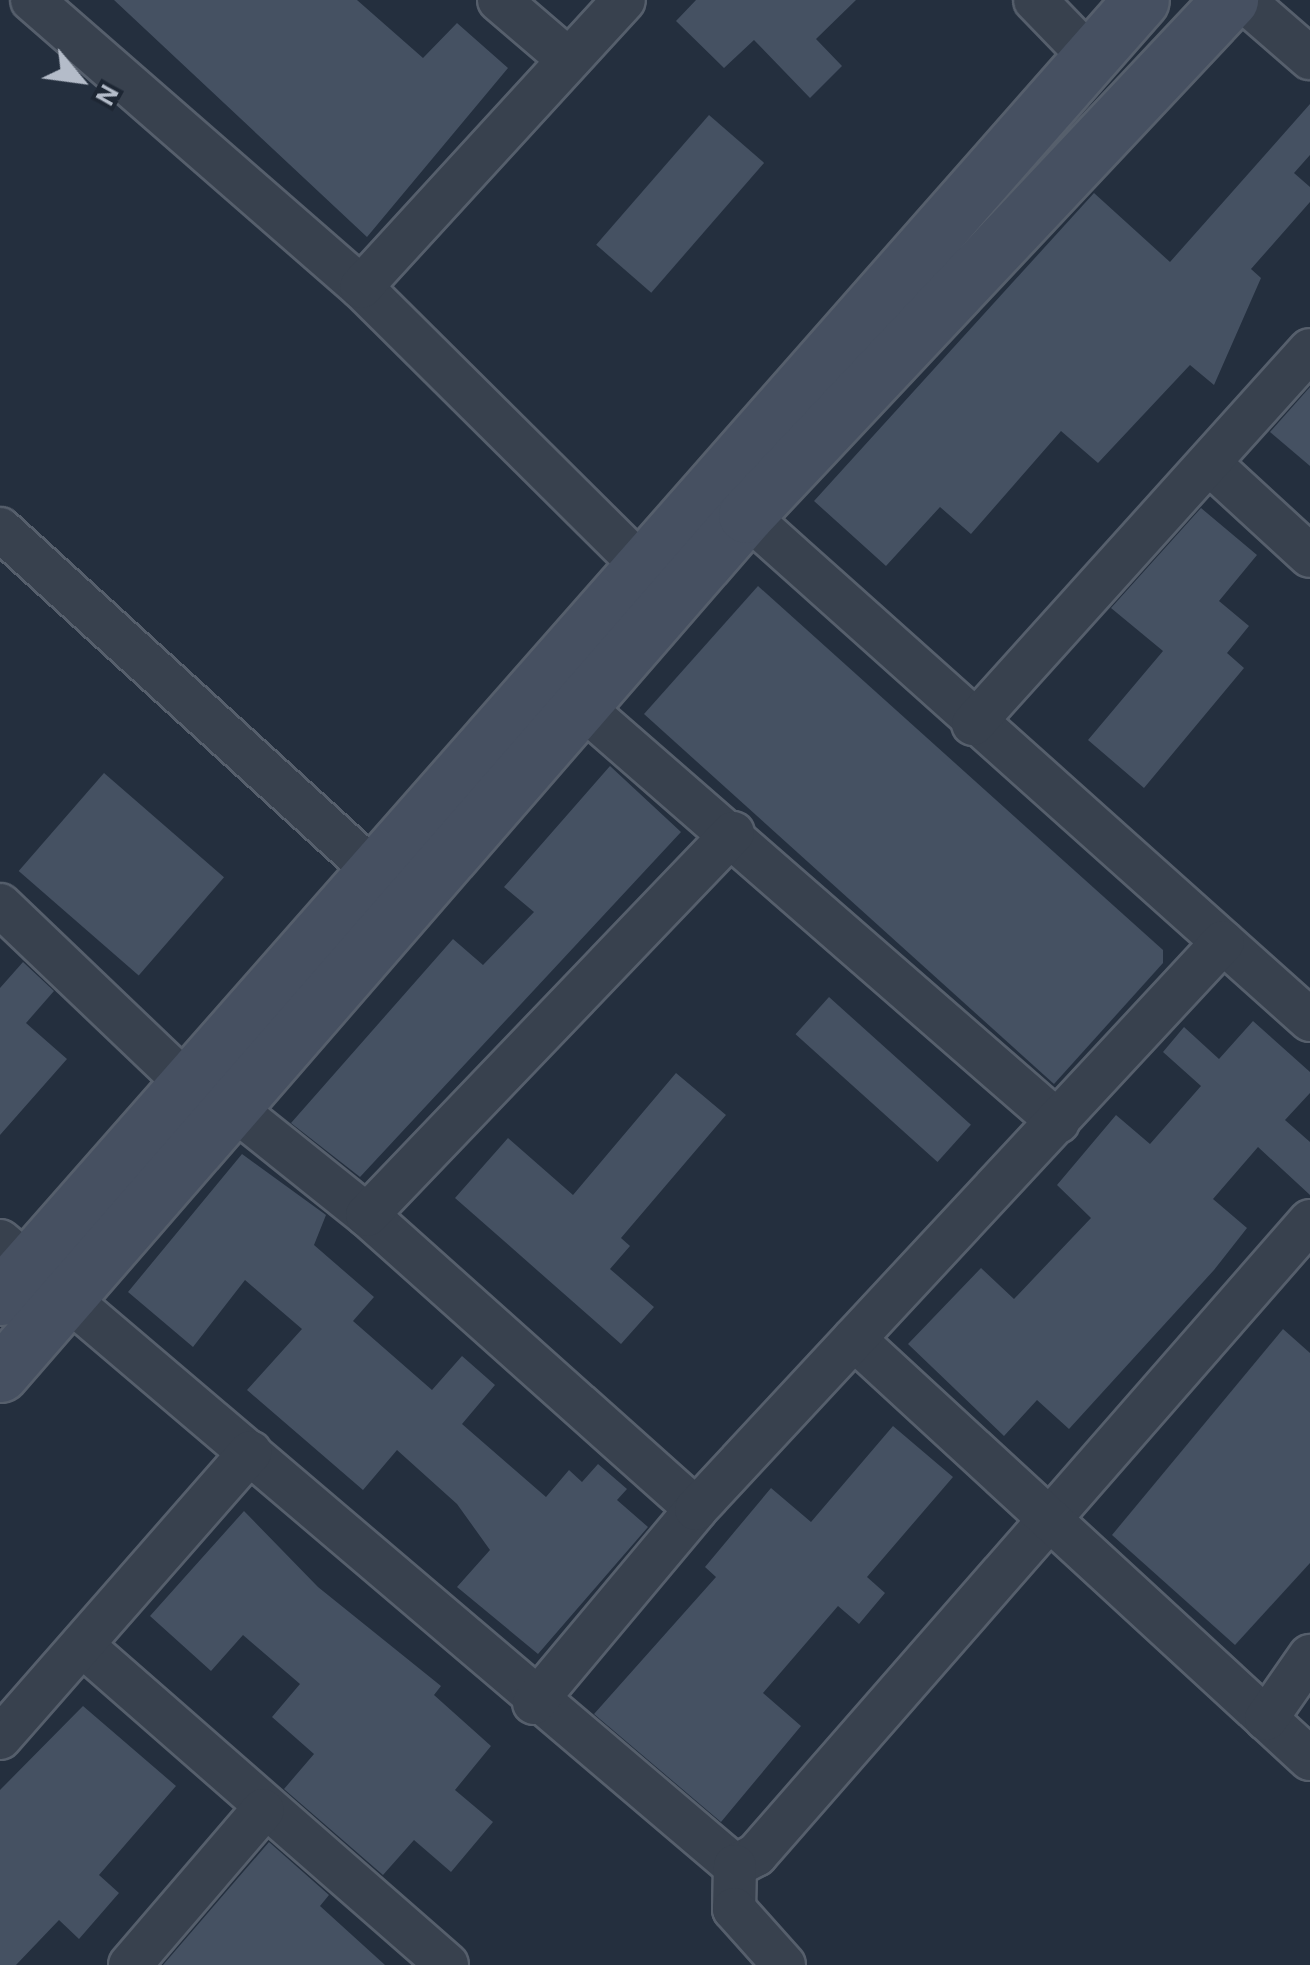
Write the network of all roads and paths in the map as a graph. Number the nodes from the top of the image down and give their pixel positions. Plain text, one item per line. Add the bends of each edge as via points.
1 (32, 0) edge
2 (499, 0) edge
3 (624, 0) edge
4 (1035, 0) edge
5 (1141, 0) edge
6 (1230, 0) edge
7 (1243, 0) edge
8 (1090, 57) junction
9 (1310, 58) edge
10 (569, 60) junction
11 (361, 286) junction
12 (1310, 350) edge
13 (1209, 463) junction
14 (746, 514) junction
15 (0, 529) edge
16 (1310, 556) edge
17 (640, 564) junction
18 (581, 706) junction
19 (973, 724) junction
20 (733, 834) junction
21 (372, 869) junction
22 (0, 905) edge
23 (1223, 942) junction
24 (1310, 1020) edge
25 (209, 1095) junction
26 (1058, 1122) junction
27 (367, 1215) junction
28 (1310, 1221) edge
29 (9, 1268) edge
30 (72, 1296) junction
31 (854, 1339) junction
32 (0, 1374) edge
33 (250, 1452) junction
34 (696, 1509) junction
35 (1048, 1516) junction
36 (82, 1646) junction
37 (1310, 1656) edge
38 (534, 1703) junction
39 (1266, 1719) junction
40 (0, 1738) edge
41 (1310, 1759) edge
42 (263, 1810) junction
43 (736, 1866) junction
44 (130, 1965) edge
45 (447, 1965) edge
46 (784, 1965) edge

1 - 11 street
2 - 10 street
3 - 10 street
4 - 8 street
5 - 8 street
6 - 14 street
7 - 9 street
8 - 17 street
10 - 11 street
11 - 17 street
12 - 13 street
13 - 16 street
13 - 19 street
14 - 18 street
14 - 19 street
15 - 21 street
17 - 21 street
18 - 20 street
18 - 25 street
19 - 23 street
20 - 26 street
20 - 27 street
21 - 25 street
22 - 25 street
23 - 24 street
23 - 26 street
25 - 27 street
25 - 29 street
25 - 30 street
26 - 31 street
27 - 34 street
28 - 35 street
29 - 30 street
30 - 32 street
30 - 33 street
31 - 34 street
31 - 35 street
33 - 36 street
33 - 38 street
34 - 38 street
35 - 39 street
35 - 43 street via 756,1855
36 - 40 street
36 - 42 street
37 - 39 street
38 - 43 street
39 - 41 street
42 - 44 street
42 - 45 street
43 - 46 street via 734,1909

